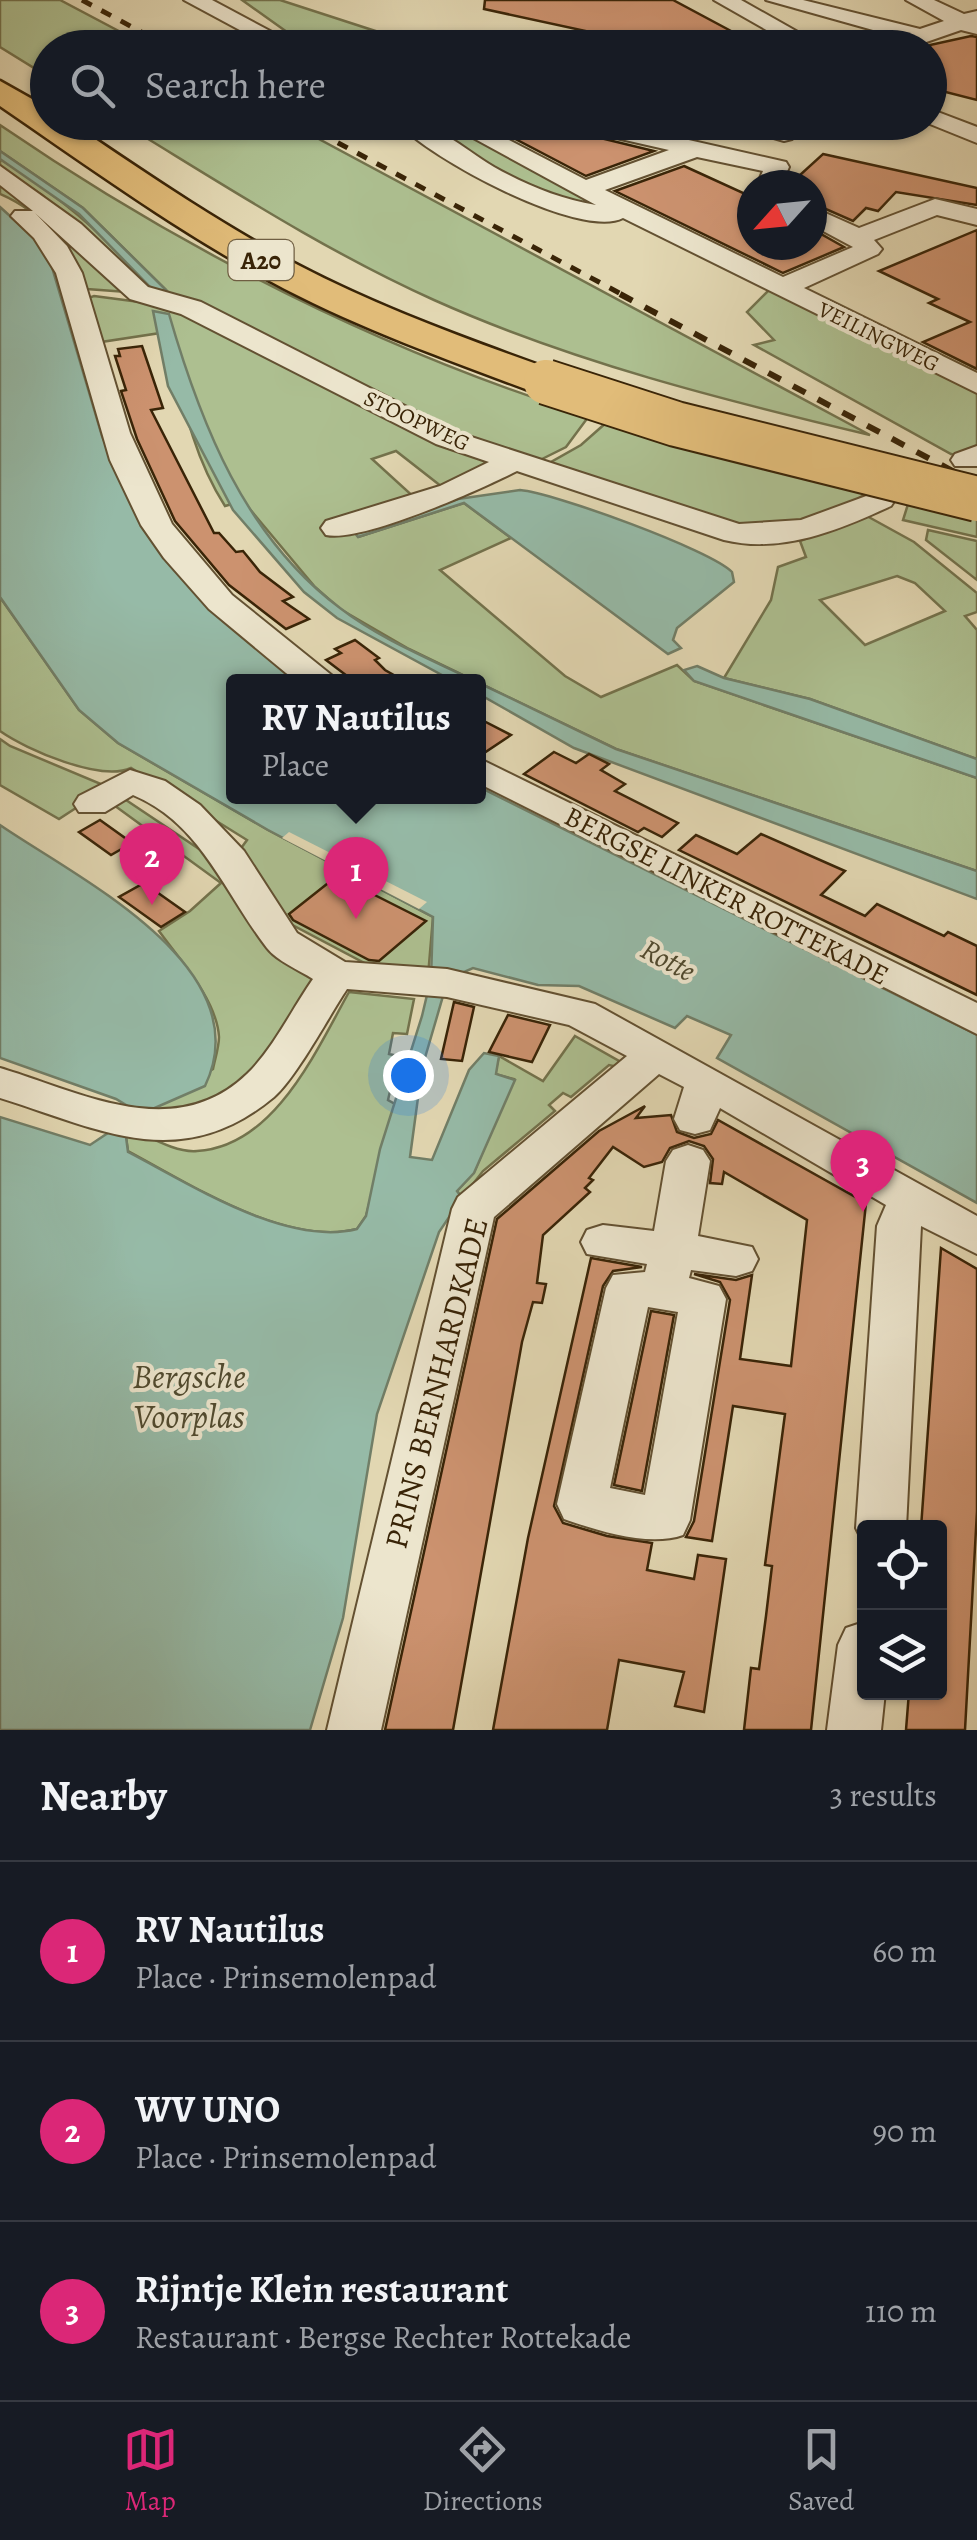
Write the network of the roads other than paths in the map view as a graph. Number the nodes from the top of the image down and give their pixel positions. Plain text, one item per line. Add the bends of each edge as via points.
1 (195, 0) edge
2 (777, 0) edge
3 (917, 0) edge
4 (714, 1) edge
5 (977, 6) edge
6 (966, 21) edge
7 (255, 30) edge
8 (755, 30) edge
9 (776, 30) edge
10 (898, 30) edge
11 (940, 30) edge
12 (0, 60) edge
13 (30, 79) edge
14 (0, 91) edge
15 (947, 104) edge
16 (30, 111) edge
17 (977, 116) edge
18 (947, 123) edge
19 (977, 136) edge
20 (73, 140) edge
21 (124, 140) edge
22 (436, 140) edge
23 (490, 140) edge
24 (658, 140) edge
25 (695, 148) junction
26 (776, 170) edge
27 (0, 173) edge
28 (584, 189) junction
29 (0, 202) edge
30 (640, 217) junction
31 (977, 217) edge
32 (827, 222) edge
33 (858, 237) junction
34 (781, 288) junction
35 (556, 373) junction
36 (977, 384) edge
37 (512, 462) junction
38 (974, 472) edge
39 (880, 500) dead end
40 (337, 528) dead end
41 (310, 674) edge
42 (486, 773) edge
43 (92, 804) dead end
44 (336, 974) junction
45 (977, 1020) edge
46 (657, 1053) junction
47 (0, 1083) edge
48 (697, 1120) junction
49 (911, 1199) junction
50 (977, 1237) edge
51 (603, 1242) dead end
52 (736, 1258) dead end
53 (668, 1271) junction
54 (881, 1520) edge
55 (858, 1700) edge
56 (354, 1730) edge
57 (854, 1730) edge

1 - 7 street
2 - 10 street
3 - 6 street
4 - 8 street
4 - 9 street
5 - 6 street
6 - 11 street
12 - 13 highway
14 - 16 highway, A20
15 - 17 street
18 - 19 street
20 - 35 highway, A20 via 286,274 448,346
21 - 35 highway, A20 via 344,272
22 - 30 street via 524,196
23 - 28 street, VEILINGWEG
24 - 25 street
25 - 26 street
25 - 28 street
27 - 37 street, STOOPWEG via 139,293 192,308 446,438
28 - 30 street, VEILINGWEG
29 - 41 street via 52,240 78,292 103,394 143,502 193,575
30 - 34 street, VEILINGWEG
31 - 33 street via 935,207
32 - 33 street
33 - 34 street, VEILINGWEG via 869,249 862,255
34 - 36 street, VEILINGWEG
35 - 38 highway, A20, bridge via 694,429
37 - 39 street, STOOPWEG via 736,534 767,538 799,533
37 - 40 street via 451,492
42 - 45 street, BERGSE LINKER ROTTEKADE
43 - 44 street via 130,781 152,789 230,859 284,942
44 - 46 street via 437,982 581,1014
44 - 47 street via 261,1085 205,1120 170,1128 127,1123
46 - 48 street
46 - 56 street, PRINS BERNHARDKADE via 474,1209
48 - 49 street
48 - 53 street
49 - 50 street
49 - 54 street via 896,1257
51 - 53 street
52 - 53 street
53 - 53 street via 703,1299 665,1520 582,1504 629,1288
55 - 57 street

